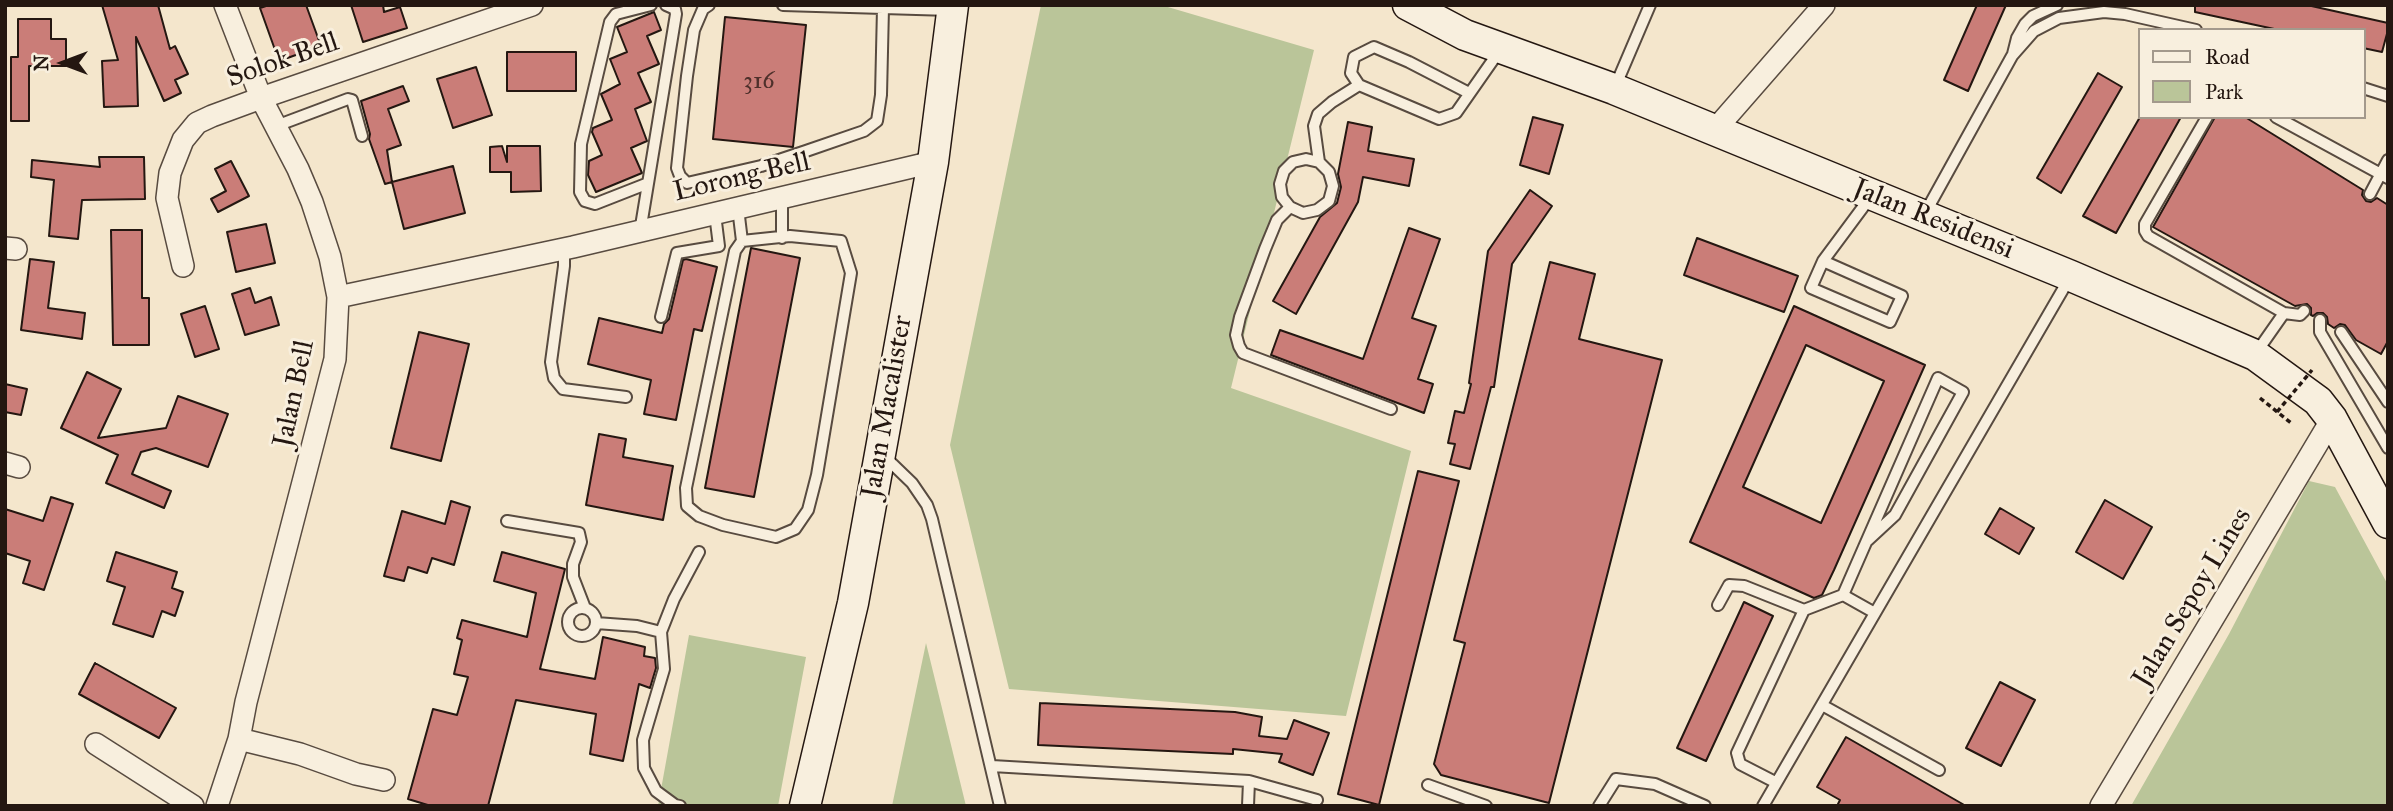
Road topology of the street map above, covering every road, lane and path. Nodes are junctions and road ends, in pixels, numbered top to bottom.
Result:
1 (225, 5) edge
2 (533, 5) edge
3 (651, 5) edge
4 (666, 5) edge
5 (709, 5) edge
6 (783, 5) edge
7 (1408, 5) edge
8 (1650, 5) edge
9 (1824, 5) edge
10 (2057, 5) edge
11 (2081, 5) edge
12 (883, 8) junction
13 (953, 8) edge
14 (2104, 12) junction
15 (2187, 28) edge
16 (1501, 48) junction
17 (2012, 56) junction
18 (1359, 85) junction
19 (1614, 89) junction
20 (2365, 89) edge
21 (1469, 93) junction
22 (2388, 96) edge
23 (261, 98) junction
24 (2206, 119) edge
25 (2280, 119) edge
26 (276, 126) junction
27 (1714, 131) junction
28 (362, 136) dead end
29 (2388, 160) edge
30 (933, 162) junction
31 (1319, 162) junction
32 (2384, 176) edge
33 (646, 184) junction
34 (2370, 194) dead end
35 (1872, 195) junction
36 (782, 198) junction
37 (1290, 207) junction
38 (738, 208) junction
39 (715, 214) junction
40 (1923, 216) junction
41 (640, 232) junction
42 (782, 238) junction
43 (742, 241) junction
44 (564, 249) junction
45 (1823, 261) junction
46 (183, 266) dead end
47 (2071, 276) junction
48 (338, 297) junction
49 (2304, 311) dead end
50 (2284, 313) junction
51 (661, 317) dead end
52 (2320, 320) dead end
53 (2342, 332) dead end
54 (2255, 355) junction
55 (2312, 370) dead end
56 (626, 397) dead end
57 (2260, 398) dead end
58 (2388, 402) edge
59 (1391, 409) dead end
60 (2277, 412) junction
61 (2332, 419) junction
62 (2291, 423) dead end
63 (2388, 448) edge
64 (880, 452) junction
65 (2385, 510) edge
66 (506, 521) dead end
67 (1868, 540) junction
68 (699, 552) dead end
69 (1843, 595) junction
70 (1718, 605) dead end
71 (585, 608) junction
72 (1804, 610) junction
73 (1875, 613) junction
74 (596, 623) junction
75 (661, 632) junction
76 (1822, 705) junction
77 (239, 739) junction
78 (96, 744) dead end
79 (992, 766) junction
80 (1939, 770) dead end
81 (384, 780) dead end
82 (1249, 781) junction
83 (1775, 782) junction
84 (1427, 785) dead end
85 (1317, 800) dead end
86 (193, 806) edge
87 (217, 806) edge
88 (680, 806) edge
89 (805, 806) edge
90 (1000, 806) edge
91 (1248, 806) edge
92 (1486, 806) edge
93 (1599, 806) edge
94 (1705, 806) edge
95 (1763, 806) edge
96 (2101, 806) edge

1 - 23 street, Jalan Bell
2 - 23 street, Solok Bell
3 - 33 lane
4 - 33 lane
5 - 12 lane
6 - 12 lane
7 - 16 main road, Jalan Residensi
8 - 19 lane
9 - 27 street
10 - 17 lane
11 - 14 lane
12 - 13 lane
13 - 30 main road, Jalan Macalister
14 - 15 lane
14 - 17 lane
16 - 19 main road, Jalan Residensi
16 - 21 lane
17 - 40 lane
18 - 21 lane
18 - 21 lane
18 - 31 lane
19 - 27 main road, Jalan Residensi
20 - 22 lane
23 - 26 street, Jalan Bell
23 - 46 street, Solok Bell
24 - 50 lane
25 - 32 lane
26 - 28 lane
26 - 48 street, Jalan Bell
27 - 35 main road, Jalan Residensi
29 - 32 lane
30 - 36 street, Lorong Bell
30 - 64 main road, Jalan Macalister
31 - 37 lane
31 - 37 lane
32 - 34 lane
33 - 41 lane
35 - 40 main road, Jalan Residensi
35 - 45 lane
36 - 38 street, Lorong Bell
36 - 42 lane
37 - 59 lane
38 - 39 street, Lorong Bell
38 - 43 lane
39 - 41 street, Lorong Bell
39 - 51 lane
40 - 47 main road, Jalan Residensi
41 - 44 street, Lorong Bell
42 - 43 lane
42 - 43 lane
44 - 48 street, Lorong Bell
44 - 56 lane
45 - 45 lane
47 - 54 main road, Jalan Residensi
47 - 73 lane
48 - 77 street, Jalan Bell
49 - 50 lane
50 - 54 lane
52 - 63 lane
53 - 58 lane
54 - 61 main road, Jalan Residensi
55 - 60 path, bridge
57 - 60 path
60 - 62 path
61 - 65 main road, Jalan Residensi
61 - 96 street, Jalan Sepoy Lines
64 - 79 lane
64 - 89 main road, Jalan Macalister
66 - 71 lane
67 - 67 lane
67 - 69 lane
68 - 75 lane
69 - 72 lane
69 - 73 lane
70 - 72 lane
71 - 74 lane
71 - 74 lane
72 - 83 lane
73 - 76 lane
74 - 75 lane
75 - 88 lane
76 - 80 lane
76 - 83 lane
77 - 81 street
77 - 87 street, Jalan Bell
78 - 86 street
79 - 82 lane
79 - 90 lane
82 - 85 lane
82 - 91 lane
83 - 95 lane
84 - 92 lane
93 - 94 lane

